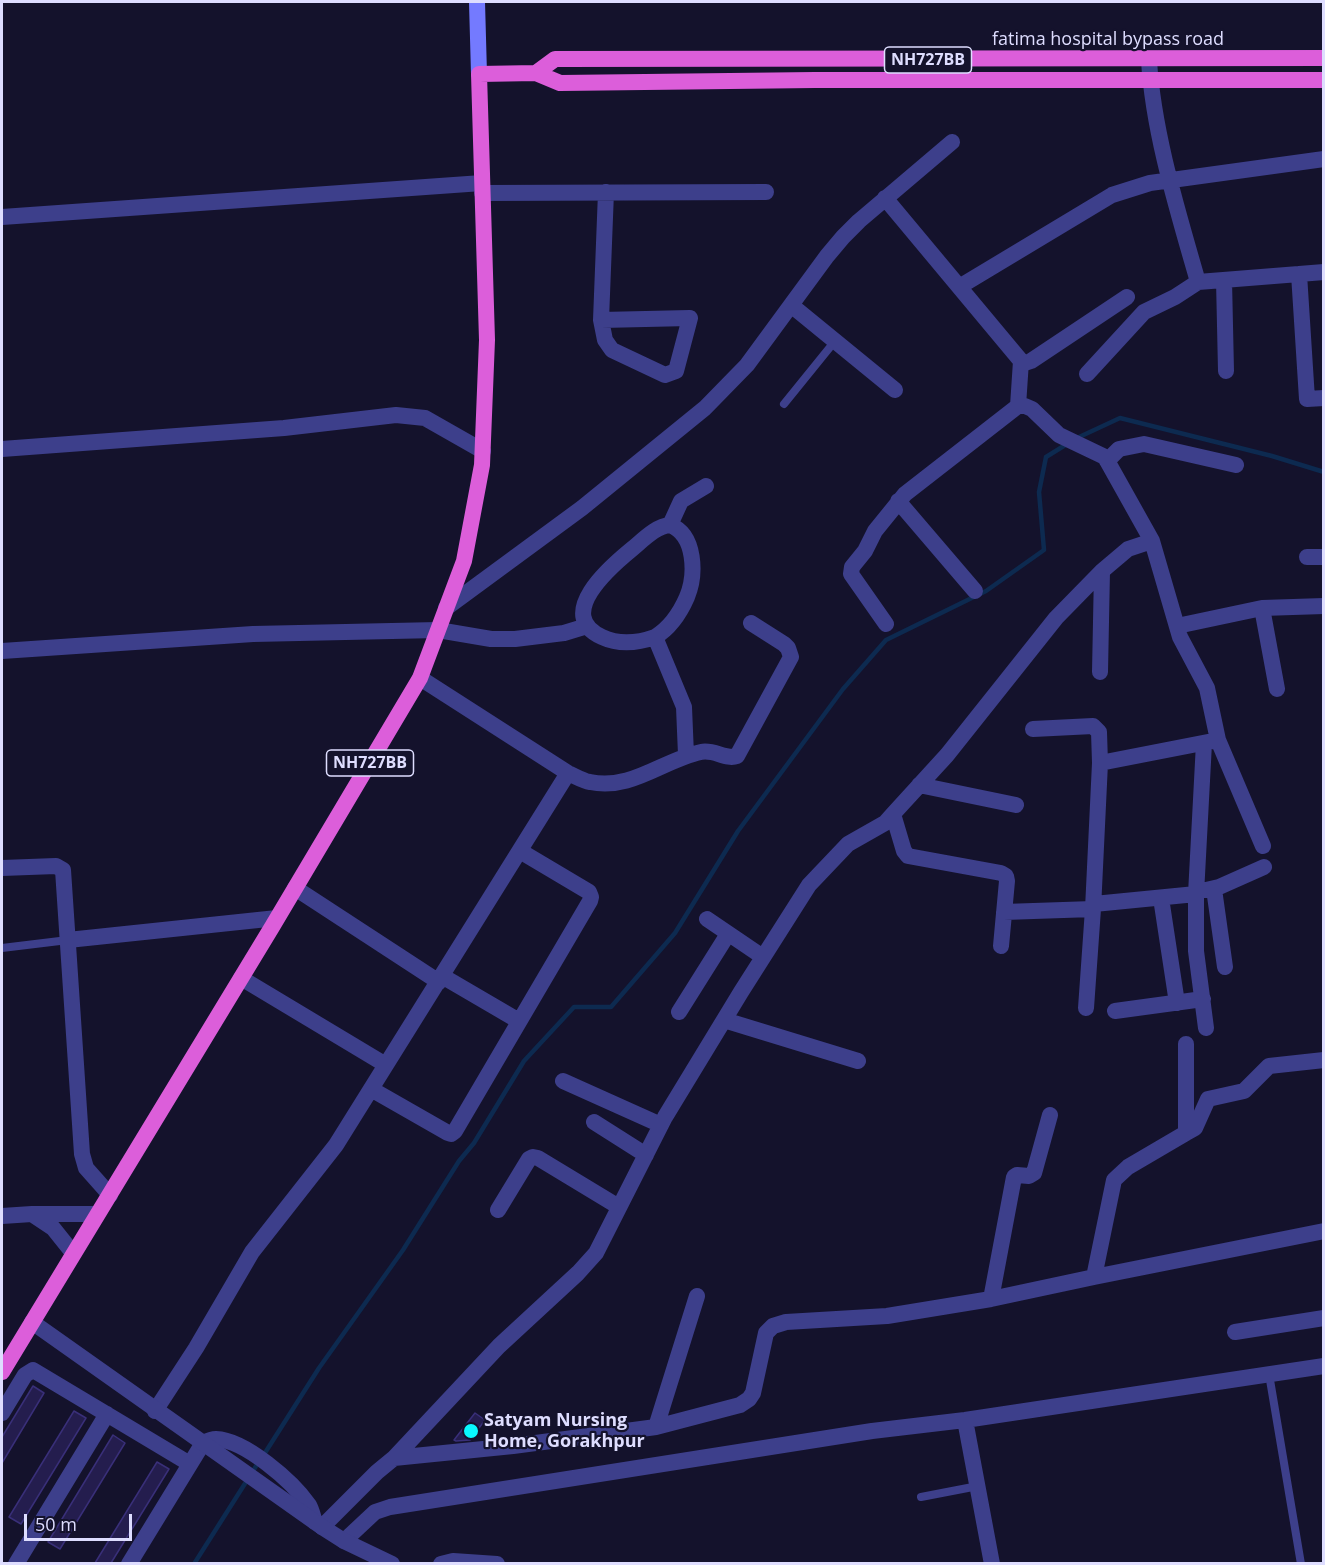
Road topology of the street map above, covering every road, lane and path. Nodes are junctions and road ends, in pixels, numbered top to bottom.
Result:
1 (477, 2) edge
2 (1323, 58) edge
3 (1149, 60) junction
4 (536, 73) junction
5 (479, 74) junction
6 (1323, 80) edge
7 (1150, 81) junction
8 (952, 142) dead end
9 (1323, 159) edge
10 (1170, 180) junction
11 (482, 188) junction
12 (606, 192) junction
13 (766, 192) dead end
14 (885, 198) junction
15 (2, 217) edge
16 (1323, 272) edge
17 (1299, 274) junction
18 (1224, 280) junction
19 (1198, 282) junction
20 (959, 287) junction
21 (1127, 297) dead end
22 (791, 305) junction
23 (601, 320) junction
24 (835, 341) junction
25 (1021, 361) junction
26 (1226, 372) dead end
27 (1087, 374) dead end
28 (895, 390) dead end
29 (1323, 398) edge
30 (784, 404) dead end
31 (1018, 406) junction
32 (2, 449) edge
33 (483, 451) junction
34 (1106, 459) junction
35 (1236, 465) dead end
36 (706, 486) dead end
37 (898, 501) junction
38 (670, 525) junction
39 (1152, 541) junction
40 (1102, 572) junction
41 (975, 591) dead end
42 (1323, 606) edge
43 (446, 608) junction
44 (1262, 608) junction
45 (751, 623) dead end
46 (886, 624) dead end
47 (587, 626) junction
48 (1177, 626) junction
49 (438, 630) junction
50 (656, 638) junction
51 (2, 651) edge
52 (1100, 672) dead end
53 (420, 678) junction
54 (1277, 689) dead end
55 (1033, 729) dead end
56 (1211, 742) junction
57 (686, 756) junction
58 (1100, 763) junction
59 (568, 773) junction
60 (919, 785) junction
61 (1016, 805) dead end
62 (893, 814) junction
63 (1263, 846) dead end
64 (520, 851) junction
65 (1264, 867) dead end
66 (2, 868) edge
67 (295, 888) junction
68 (1214, 889) junction
69 (1196, 893) junction
70 (1161, 898) junction
71 (1094, 907) junction
72 (1004, 912) junction
73 (278, 918) junction
74 (706, 919) dead end
75 (728, 934) junction
76 (68, 940) junction
77 (1001, 946) dead end
78 (2, 948) edge
79 (763, 957) junction
80 (1225, 967) dead end
81 (241, 978) junction
82 (440, 979) junction
83 (1203, 999) junction
84 (1177, 1003) junction
85 (1086, 1008) dead end
86 (1115, 1011) dead end
87 (679, 1012) dead end
88 (724, 1020) junction
89 (519, 1022) junction
90 (1206, 1028) dead end
91 (1186, 1044) dead end
92 (1323, 1060) edge
93 (858, 1061) dead end
94 (386, 1065) junction
95 (563, 1081) dead end
96 (371, 1089) junction
97 (1050, 1115) dead end
98 (594, 1122) dead end
99 (661, 1125) junction
100 (1185, 1133) junction
101 (646, 1155) junction
102 (110, 1195) junction
103 (619, 1207) junction
104 (498, 1210) dead end
105 (32, 1214) junction
106 (96, 1214) junction
107 (2, 1216) edge
108 (1323, 1231) edge
109 (73, 1253) junction
110 (1094, 1277) junction
111 (697, 1296) dead end
112 (991, 1299) junction
113 (1323, 1318) edge
114 (32, 1322) junction
115 (1235, 1332) dead end
116 (1323, 1366) edge
117 (2, 1372) edge
118 (1269, 1374) junction
119 (155, 1411) junction
120 (2, 1413) edge
121 (107, 1414) junction
122 (965, 1420) junction
123 (656, 1427) junction
124 (203, 1443) junction
125 (394, 1458) junction
126 (190, 1464) junction
127 (978, 1486) junction
128 (921, 1497) dead end
129 (319, 1525) junction
130 (344, 1541) junction
131 (16, 1563) edge
132 (129, 1563) edge
133 (392, 1563) edge
134 (441, 1563) edge
135 (497, 1563) edge
136 (992, 1563) edge
137 (1301, 1563) edge

1 - 5 main road
2 - 3 highway, fatima hospital bypass road / NH727BB
3 - 4 highway, fatima hospital bypass road / NH727BB
3 - 7 street
4 - 5 highway, fatima hospital bypass road / NH727BB
4 - 7 highway, fatima hospital bypass road / NH727BB
5 - 11 highway, NH727BB
6 - 7 highway, fatima hospital bypass road / NH727BB
7 - 10 street
8 - 14 street
9 - 10 street
10 - 19 street
10 - 20 street
11 - 12 street
11 - 15 street
11 - 33 highway, NH727BB
12 - 13 street
12 - 23 street
14 - 20 street
14 - 22 street
16 - 17 street
17 - 18 street
17 - 29 street
18 - 19 street
18 - 26 street
19 - 27 street
20 - 25 street
21 - 25 street
22 - 24 street
22 - 43 street
23 - 23 street
24 - 28 street
24 - 30 lane
25 - 31 street
31 - 34 street
31 - 37 street
32 - 33 street
33 - 43 highway, NH727BB
34 - 35 street
34 - 39 street
36 - 38 street
37 - 41 street
37 - 46 street
38 - 47 street
38 - 50 street
39 - 40 street
39 - 48 street
40 - 52 street
40 - 60 street
42 - 44 street
43 - 49 highway, NH727BB
44 - 48 street
44 - 54 street
45 - 57 street
47 - 49 street
47 - 50 street
48 - 56 street
49 - 51 street
49 - 53 highway, NH727BB
50 - 57 street
53 - 59 street
53 - 67 highway, NH727BB
55 - 58 street
56 - 58 street
56 - 63 street
56 - 69 street
57 - 59 street
58 - 71 street
59 - 64 street
60 - 61 street
60 - 62 street
62 - 72 street
62 - 79 street
64 - 82 street
64 - 89 street
65 - 68 street
66 - 76 street
67 - 73 highway, NH727BB
67 - 82 street
68 - 69 street
68 - 80 street
69 - 70 street
69 - 83 street
70 - 71 street
70 - 84 street
71 - 72 street
71 - 85 street
72 - 77 street
73 - 76 street
73 - 81 highway, NH727BB
74 - 75 street
75 - 79 street
75 - 87 street
76 - 78 lane
76 - 102 street
79 - 88 street
81 - 94 street
81 - 102 highway, NH727BB
82 - 89 street
82 - 94 street
83 - 84 street
83 - 90 street
84 - 86 street
88 - 93 street
88 - 99 street
89 - 96 street
91 - 100 street
92 - 100 street
94 - 96 street
95 - 99 street
96 - 119 street
97 - 112 street
98 - 101 street
99 - 101 street
100 - 110 street
101 - 103 street
102 - 106 highway, NH727BB
103 - 104 street
103 - 125 street
105 - 106 street
105 - 107 street
105 - 109 street
106 - 109 highway, NH727BB
108 - 110 street
109 - 114 highway, NH727BB
110 - 112 street
111 - 123 street
112 - 123 street
113 - 115 street
114 - 117 highway, NH727BB
114 - 119 street
116 - 118 street
118 - 122 street
118 - 137 lane
119 - 124 street
120 - 121 street
121 - 126 street
121 - 131 street
122 - 127 street
122 - 130 street
123 - 125 street
124 - 126 street
124 - 129 street
124 - 129 street
125 - 129 street
126 - 132 street
127 - 128 lane
127 - 136 street
129 - 130 street
130 - 133 street
134 - 135 street

